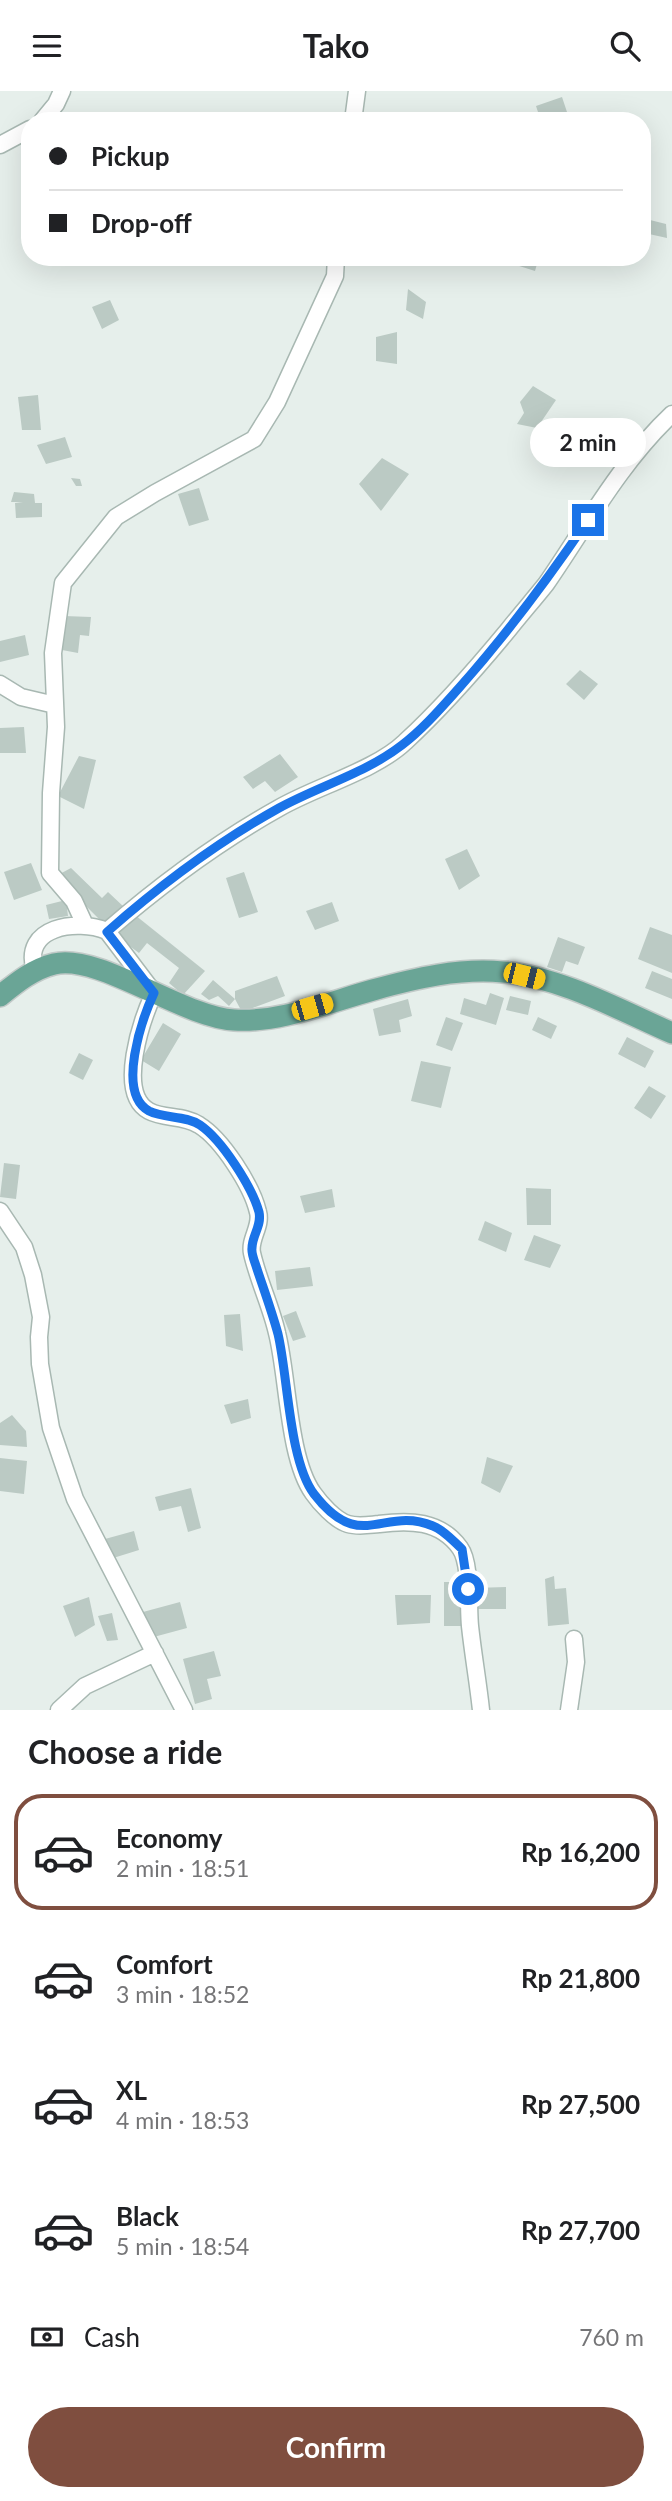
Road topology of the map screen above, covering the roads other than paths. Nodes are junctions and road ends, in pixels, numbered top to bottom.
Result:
1 (62, 91) edge
2 (356, 91) edge
3 (49, 112) edge
4 (354, 112) edge
5 (21, 134) edge
6 (0, 145) edge
7 (336, 266) edge
8 (672, 414) edge
9 (0, 684) edge
10 (55, 705) junction
11 (85, 925) junction
12 (107, 932) junction
13 (34, 971) junction
14 (154, 993) junction
15 (0, 996) edge
16 (672, 1033) edge
17 (0, 1211) edge
18 (574, 1639) dead end
19 (155, 1654) junction
20 (59, 1710) edge
21 (184, 1710) edge
22 (481, 1710) edge
23 (569, 1710) edge

1 - 3 street
2 - 4 street
5 - 6 street
7 - 10 street
8 - 12 street
9 - 10 street
10 - 11 street
11 - 12 street
11 - 13 street
12 - 14 street
13 - 14 main road
13 - 15 main road
14 - 16 main road
14 - 22 street
17 - 19 street
18 - 23 street
19 - 20 street
19 - 21 street

